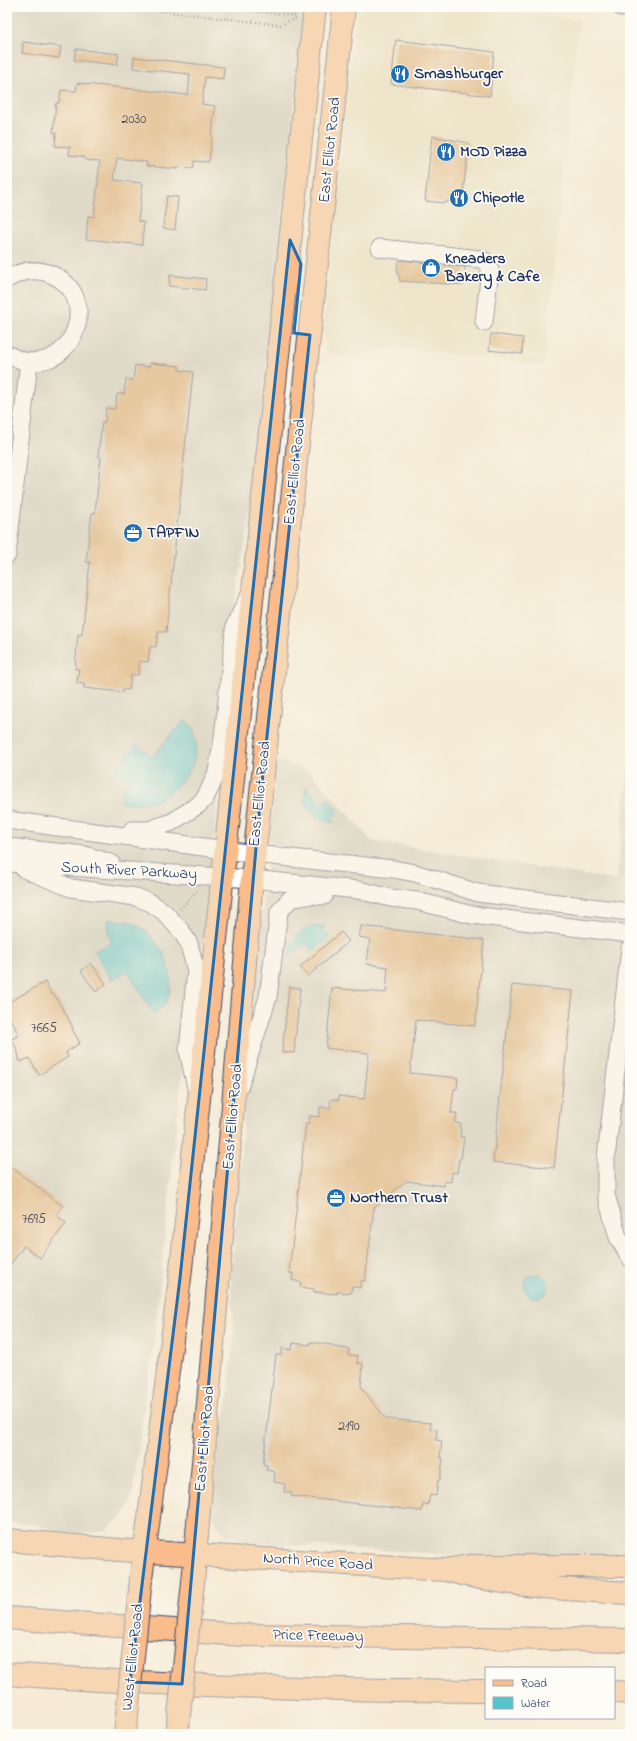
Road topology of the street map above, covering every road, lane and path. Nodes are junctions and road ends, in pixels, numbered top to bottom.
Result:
1 (130, 7) edge
2 (222, 7) edge
3 (344, 7) edge
4 (621, 7) edge
5 (630, 8) edge
6 (307, 12) edge
7 (290, 240) junction
8 (380, 248) dead end
9 (7, 279) edge
10 (484, 322) dead end
11 (310, 335) junction
12 (7, 354) edge
13 (29, 362) junction
14 (7, 555) edge
15 (253, 586) junction
16 (7, 820) edge
17 (79, 830) junction
18 (7, 847) edge
19 (225, 850) junction
20 (254, 854) junction
21 (9, 864) edge
22 (136, 871) junction
23 (222, 876) junction
24 (252, 878) junction
25 (197, 891) dead end
26 (391, 898) junction
27 (630, 912) edge
28 (176, 914) dead end
29 (630, 934) edge
30 (630, 948) edge
31 (199, 1100) junction
32 (234, 1100) junction
33 (630, 1258) edge
34 (7, 1540) edge
35 (144, 1551) junction
36 (196, 1554) junction
37 (630, 1566) edge
38 (445, 1570) junction
39 (141, 1579) joint
40 (630, 1593) edge
41 (7, 1618) edge
42 (630, 1640) edge
43 (7, 1674) edge
44 (485, 1691) edge
45 (615, 1692) edge
46 (630, 1693) edge
47 (125, 1734) edge
48 (177, 1734) edge

1 - 6 path
2 - 6 path
3 - 11 main road, East Elliot Road
4 - 5 street
6 - 7 main road, East Elliot Road
7 - 11 main road
7 - 15 main road, East Elliot Road
8 - 10 street
9 - 13 street
11 - 20 main road, East Elliot Road
12 - 13 street
13 - 14 street
15 - 17 street
15 - 19 main road, East Elliot Road
16 - 17 street, South River Parkway
17 - 19 street, South River Parkway
18 - 22 street
19 - 20 street, South River Parkway
19 - 23 main road, East Elliot Road
20 - 24 main road, East Elliot Road
20 - 27 street, South River Parkway
21 - 22 street, South River Parkway
21 - 31 street
22 - 23 street, South River Parkway
23 - 24 street, South River Parkway
23 - 31 main road, East Elliot Road
24 - 26 street, South River Parkway
24 - 32 main road, East Elliot Road
25 - 28 path
26 - 29 street
26 - 32 street
30 - 33 street
31 - 35 main road, East Elliot Road
32 - 36 main road, East Elliot Road
34 - 35 main road, North Price Road
35 - 36 main road, North Price Road
35 - 39 main road, East Elliot Road
36 - 38 main road, North Price Road
36 - 48 main road, East Elliot Road, bridge
37 - 38 main road, North Price Road
38 - 40 main road
39 - 47 main road, West Elliot Road, bridge
41 - 42 main road, Price Freeway
43 - 44 main road
45 - 46 main road

